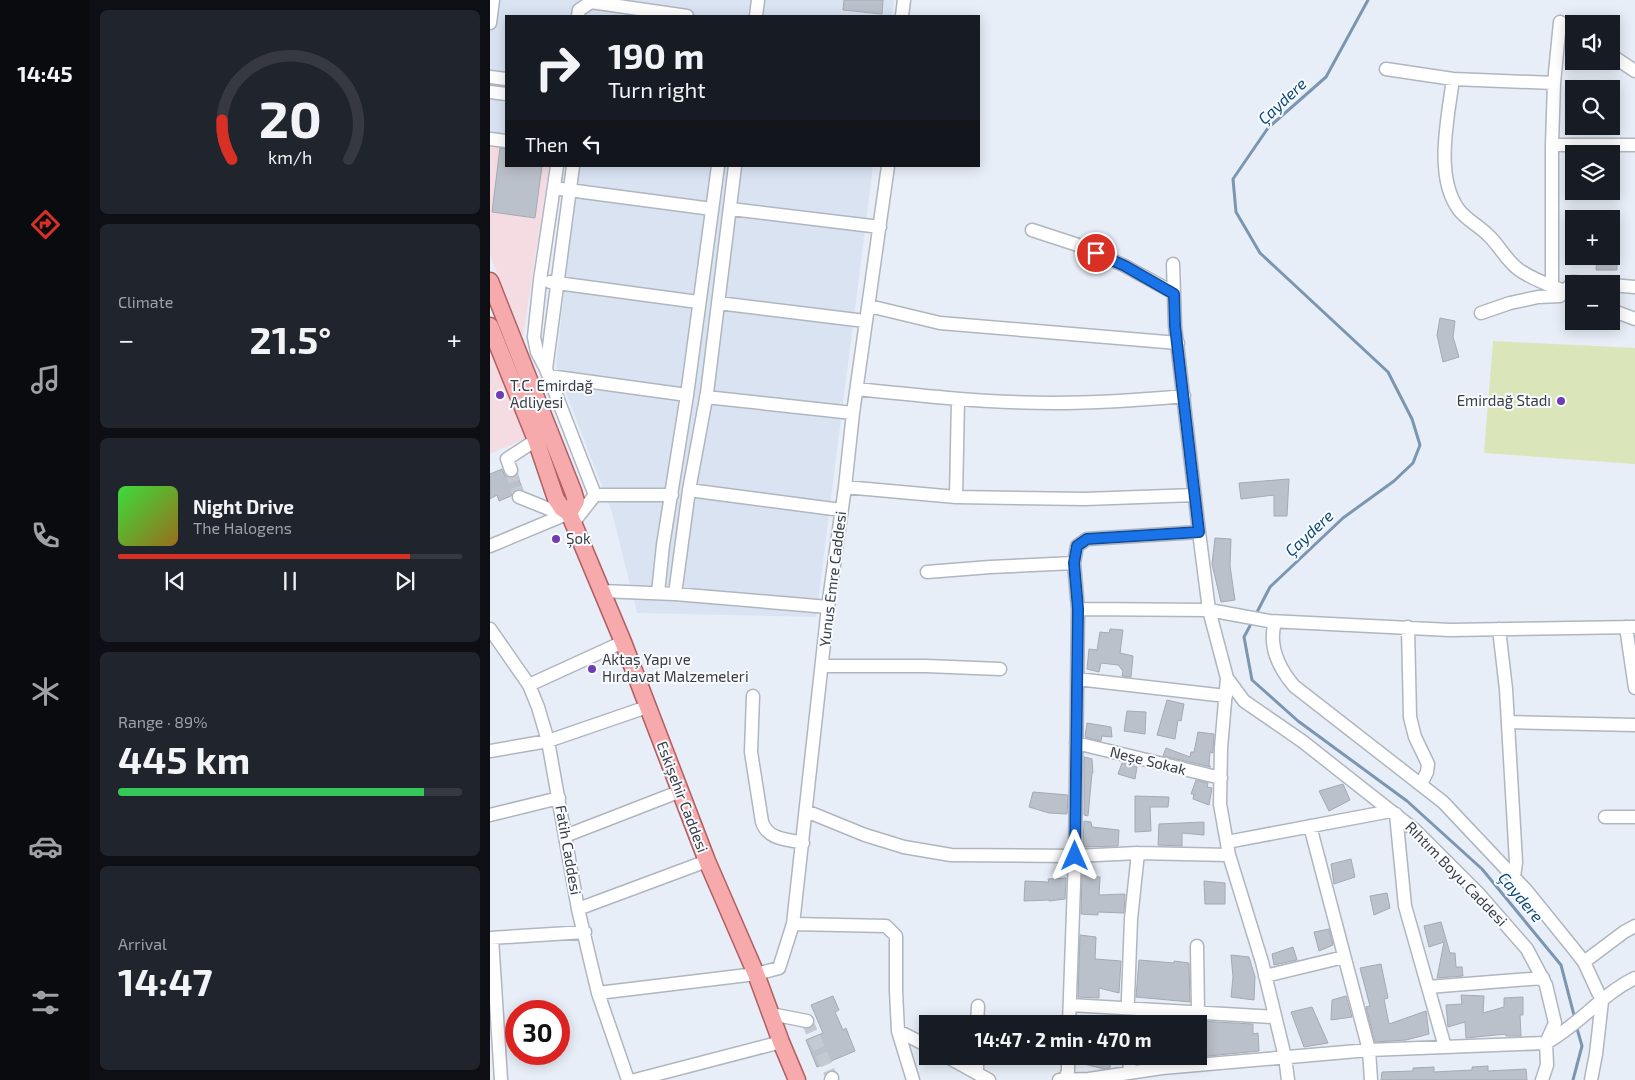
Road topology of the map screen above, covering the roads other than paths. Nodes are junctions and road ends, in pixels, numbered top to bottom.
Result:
1 (758, 0) edge
2 (904, 0) edge
3 (591, 1) edge
4 (492, 4) edge
5 (578, 15) edge
6 (593, 15) edge
7 (681, 15) edge
8 (756, 15) edge
9 (902, 15) edge
10 (490, 23) edge
11 (1565, 25) edge
12 (1620, 61) edge
13 (1386, 70) dead end
14 (1635, 71) edge
15 (490, 77) edge
16 (1453, 79) junction
17 (505, 80) edge
18 (1554, 83) junction
19 (490, 92) edge
20 (505, 94) edge
21 (490, 139) edge
22 (505, 142) edge
23 (1552, 145) junction
24 (1635, 145) edge
25 (557, 167) edge
26 (573, 167) edge
27 (718, 167) edge
28 (735, 167) edge
29 (888, 167) edge
30 (554, 188) junction
31 (570, 189) junction
32 (712, 209) junction
33 (731, 209) junction
34 (880, 227) junction
35 (1032, 230) dead end
36 (1174, 264) dead end
37 (540, 280) junction
38 (490, 281) edge
39 (557, 282) junction
40 (1552, 285) junction
41 (1620, 286) edge
42 (1635, 287) edge
43 (1565, 291) edge
44 (1174, 294) junction
45 (1565, 294) edge
46 (698, 302) junction
47 (718, 303) junction
48 (868, 306) junction
49 (1620, 313) edge
50 (1481, 314) dead end
51 (1635, 319) edge
52 (866, 321) junction
53 (490, 326) edge
54 (1178, 343) junction
55 (547, 372) junction
56 (857, 389) junction
57 (687, 395) junction
58 (1184, 396) junction
59 (706, 397) junction
60 (958, 400) junction
61 (853, 414) junction
62 (536, 440) junction
63 (510, 470) tunnel mouth
64 (845, 488) junction
65 (689, 490) junction
66 (595, 495) junction
67 (672, 495) junction
68 (1195, 495) junction
69 (519, 497) dead end
70 (956, 497) junction
71 (841, 510) junction
72 (571, 518) junction
73 (1199, 532) junction
74 (490, 546) edge
75 (1074, 563) junction
76 (927, 572) dead end
77 (601, 591) junction
78 (658, 593) junction
79 (675, 594) junction
80 (828, 607) junction
81 (1078, 609) junction
82 (1209, 610) junction
83 (1272, 622) junction
84 (1408, 627) junction
85 (1630, 627) edge
86 (490, 629) edge
87 (1498, 629) junction
88 (623, 642) junction
89 (822, 666) junction
90 (1000, 669) dead end
91 (1227, 678) junction
92 (1078, 679) junction
93 (529, 685) junction
94 (1635, 688) edge
95 (753, 696) dead end
96 (1226, 696) junction
97 (647, 707) junction
98 (1508, 722) junction
99 (1635, 724) edge
100 (548, 741) junction
101 (1076, 743) junction
102 (490, 751) edge
103 (1222, 778) junction
104 (1421, 784) junction
105 (681, 790) junction
106 (559, 798) junction
107 (806, 810) junction
108 (1394, 812) junction
109 (490, 815) edge
110 (1605, 817) dead end
111 (1635, 817) edge
112 (1310, 826) junction
113 (565, 836) junction
114 (803, 843) junction
115 (1228, 848) junction
116 (1138, 853) junction
117 (1075, 856) junction
118 (707, 861) junction
119 (1514, 877) junction
120 (578, 909) junction
121 (793, 924) junction
122 (1635, 926) edge
123 (584, 932) junction
124 (491, 938) edge
125 (1197, 946) dead end
126 (1344, 957) junction
127 (1584, 962) junction
128 (756, 974) junction
129 (1265, 976) junction
130 (1543, 978) junction
131 (1635, 978) edge
132 (1428, 987) junction
133 (598, 993) junction
134 (1070, 1005) junction
135 (1598, 1005) junction
136 (978, 1006) dead end
137 (1127, 1009) junction
138 (1198, 1012) junction
139 (771, 1014) junction
140 (978, 1015) edge
141 (1069, 1015) edge
142 (1127, 1015) edge
143 (1274, 1017) junction
144 (807, 1021) dead end
145 (898, 1031) junction
146 (781, 1042) junction
147 (919, 1042) edge
148 (1546, 1043) junction
149 (1445, 1047) junction
150 (1369, 1050) junction
151 (1285, 1057) junction
152 (962, 1065) edge
153 (977, 1065) edge
154 (1068, 1065) edge
155 (1130, 1065) edge
156 (977, 1073) junction
157 (1130, 1073) junction
158 (1162, 1074) edge
159 (490, 1075) edge
160 (1089, 1079) edge
161 (500, 1080) edge
162 (628, 1080) edge
163 (635, 1080) edge
164 (797, 1080) edge
165 (914, 1080) edge
166 (989, 1080) edge
167 (994, 1080) edge
168 (1062, 1080) edge
169 (1288, 1080) edge
170 (1371, 1080) edge
171 (1542, 1080) edge
172 (1590, 1080) edge

1 - 8 street
2 - 9 street
3 - 5 street
3 - 6 street
3 - 7 street
4 - 10 street
11 - 18 street
12 - 14 street
13 - 16 street
15 - 17 street
16 - 18 street
16 - 40 street
18 - 23 street
19 - 20 street
21 - 22 street
23 - 24 street
23 - 40 street
25 - 30 street
26 - 31 street
27 - 32 street
28 - 33 street
29 - 34 street, Yunus Emre Caddesi
30 - 31 street
30 - 37 street
31 - 32 street
31 - 39 street
32 - 46 street
33 - 34 street
33 - 47 street
34 - 48 street, Yunus Emre Caddesi
35 - 44 street
36 - 44 street
37 - 39 street
37 - 55 street
38 - 72 main road
39 - 46 street
39 - 55 street
40 - 43 street
41 - 42 street
44 - 54 street
45 - 50 street
46 - 57 street
47 - 52 street
47 - 59 street
48 - 52 street, Yunus Emre Caddesi
48 - 54 street
49 - 51 street
52 - 56 street, Yunus Emre Caddesi
53 - 62 main road, Eskişehir Caddesi
54 - 58 street
55 - 57 street
55 - 66 street
56 - 60 street
56 - 61 street, Yunus Emre Caddesi
57 - 67 street
58 - 60 street
58 - 68 street
59 - 61 street
59 - 65 street
60 - 70 street
61 - 64 street, Yunus Emre Caddesi
62 - 63 street
62 - 72 main road, Eskişehir Caddesi
64 - 70 street
64 - 71 street, Yunus Emre Caddesi
65 - 71 street
65 - 79 street
66 - 67 street
66 - 72 street
67 - 78 street
68 - 70 street
68 - 73 street
69 - 72 street
71 - 80 street, Yunus Emre Caddesi
72 - 74 street
72 - 77 main road, Eskişehir Caddesi
73 - 75 street
73 - 82 street
75 - 76 street
75 - 81 street
77 - 78 street
77 - 88 main road, Eskişehir Caddesi
78 - 79 street
79 - 80 street
80 - 89 street, Yunus Emre Caddesi
81 - 82 street
81 - 92 street
82 - 83 street
82 - 91 street
83 - 84 street
83 - 104 street
84 - 87 street
84 - 104 street
85 - 87 street
85 - 94 street
86 - 93 street, Fatih Caddesi
87 - 98 street
88 - 93 street
88 - 97 main road, Eskişehir Caddesi
89 - 90 street
89 - 107 street, Yunus Emre Caddesi
91 - 96 street
91 - 108 street, Rıhtım Boyu Caddesi
92 - 96 street
92 - 101 street
93 - 100 street, Fatih Caddesi
95 - 114 street
96 - 103 street
97 - 100 street
97 - 105 main road, Eskişehir Caddesi
98 - 99 street
98 - 119 street
100 - 102 street
100 - 106 street, Fatih Caddesi
101 - 103 street, Neşe Sokak
101 - 117 street
103 - 115 street
104 - 119 street
105 - 113 street
105 - 118 main road, Eskişehir Caddesi
106 - 109 street
106 - 113 street, Fatih Caddesi
107 - 114 street, Yunus Emre Caddesi
107 - 117 street
108 - 112 street
108 - 130 street, Rıhtım Boyu Caddesi
108 - 132 street
110 - 111 street
112 - 115 street
112 - 126 street
113 - 120 street, Fatih Caddesi
114 - 121 street, Yunus Emre Caddesi
115 - 116 street
115 - 129 street
116 - 117 street
116 - 137 street
117 - 134 street
118 - 120 street
118 - 128 main road, Eskişehir Caddesi
119 - 127 street
120 - 123 street, Fatih Caddesi
121 - 128 street, Yunus Emre Caddesi
121 - 145 street
122 - 127 street
123 - 124 street
123 - 133 street, Fatih Caddesi
124 - 161 street
125 - 138 street
126 - 129 street
126 - 150 street
127 - 135 street
128 - 133 street
128 - 139 main road, Eskişehir Caddesi
129 - 143 street
130 - 132 street
130 - 148 street, Rıhtım Boyu Caddesi
131 - 135 street
132 - 149 street
133 - 162 street, Fatih Caddesi
134 - 137 street
134 - 141 street
135 - 148 street
135 - 172 street
136 - 140 street
137 - 138 street
137 - 142 street
138 - 143 street
139 - 144 street
139 - 146 main road, Eskişehir Caddesi
143 - 151 street
145 - 147 street
145 - 165 street
146 - 163 street
146 - 164 main road, Eskişehir Caddesi
148 - 149 street
148 - 171 street, Rıhtım Boyu Caddesi
149 - 150 street
150 - 151 street
150 - 170 street
151 - 158 street
151 - 169 street
152 - 156 street
153 - 156 street
154 - 168 street
155 - 157 street
156 - 166 street
157 - 158 street
157 - 160 street
159 - 161 street
160 - 168 street
166 - 167 street

